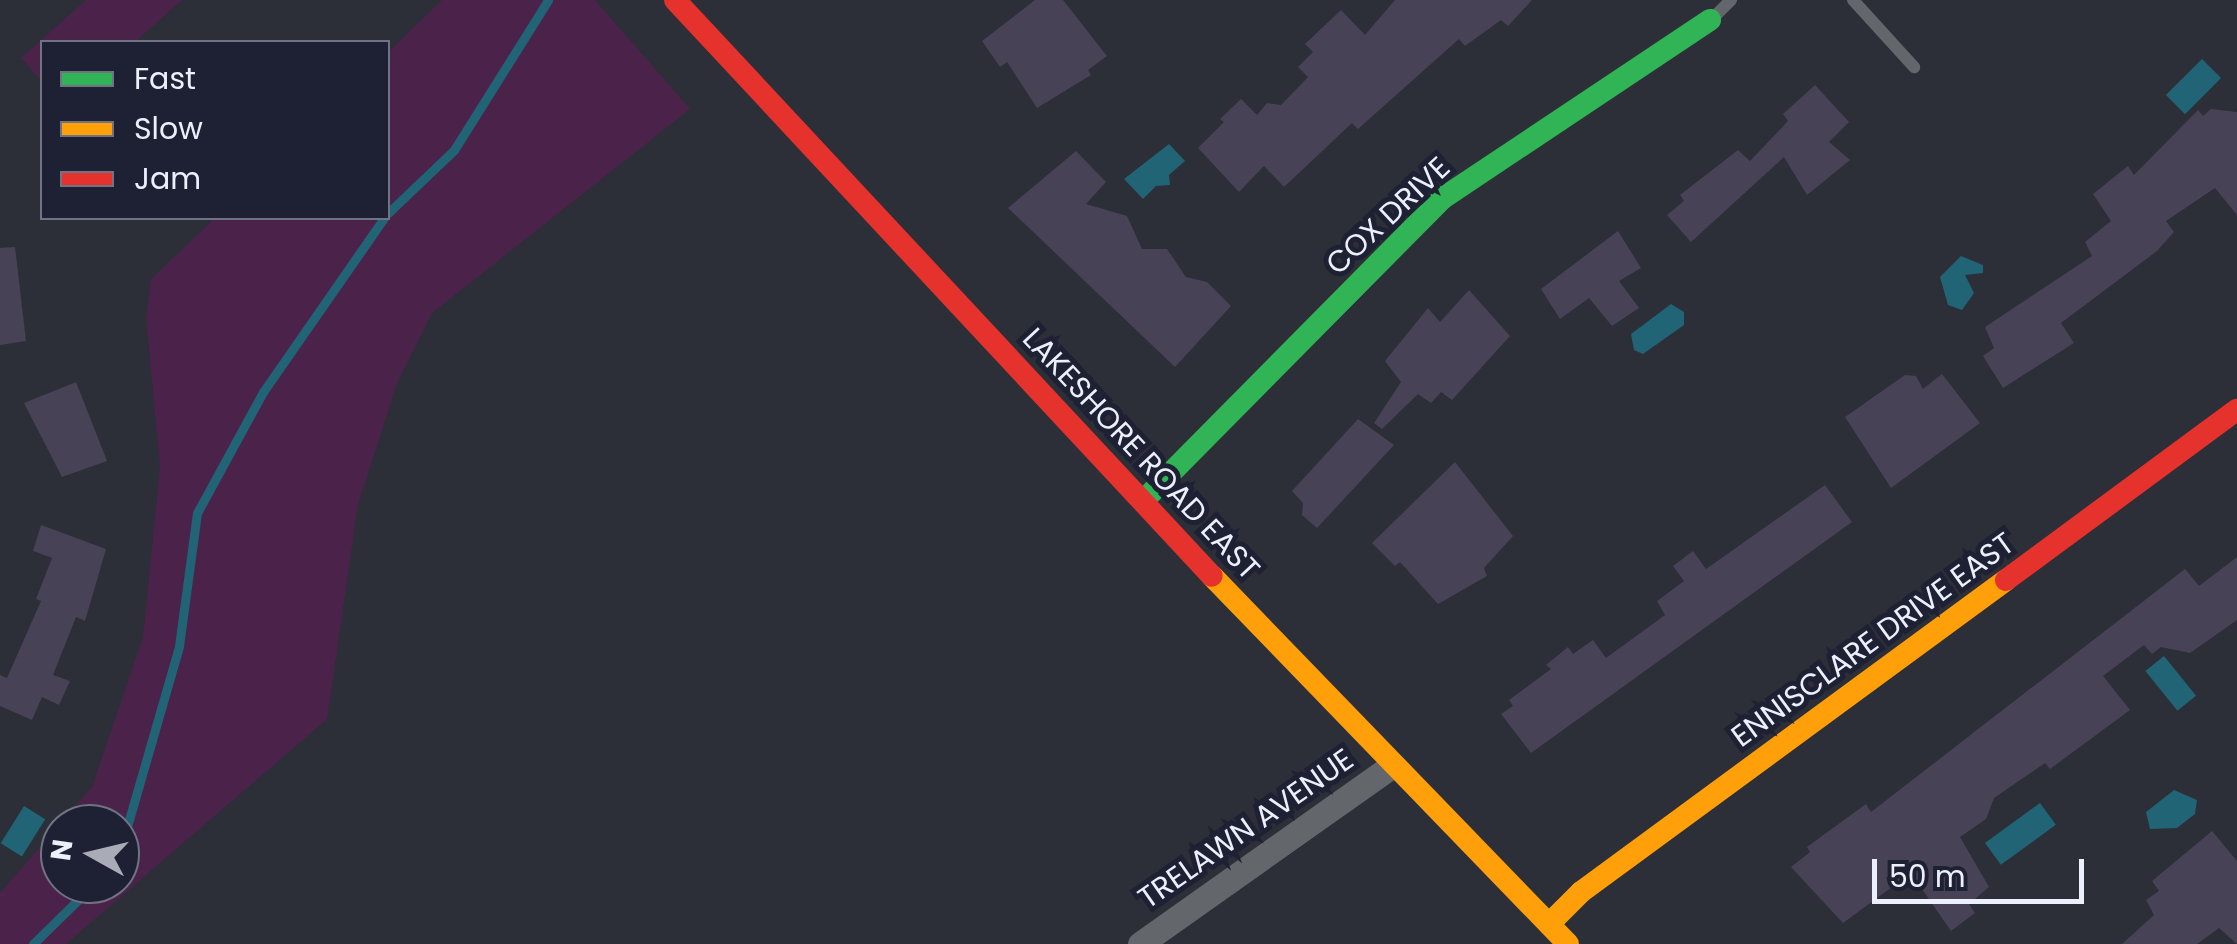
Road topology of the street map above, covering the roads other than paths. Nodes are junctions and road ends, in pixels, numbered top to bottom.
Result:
1 (675, 0) edge
2 (1731, 0) edge
3 (1853, 0) edge
4 (1710, 20) joint
5 (1914, 67) dead end
6 (2237, 410) edge
7 (1144, 500) junction
8 (1390, 768) junction
9 (1549, 924) junction
10 (1140, 944) edge
11 (1568, 944) edge

1 - 7 street, LAKESHORE ROAD EAST
2 - 4 lane
3 - 5 lane
4 - 7 street, COX DRIVE
6 - 9 street, ENNISCLARE DRIVE EAST
7 - 8 street, LAKESHORE ROAD EAST
8 - 9 street, LAKESHORE ROAD EAST
8 - 10 street, TRELAWN AVENUE
9 - 11 street, LAKESHORE ROAD EAST

